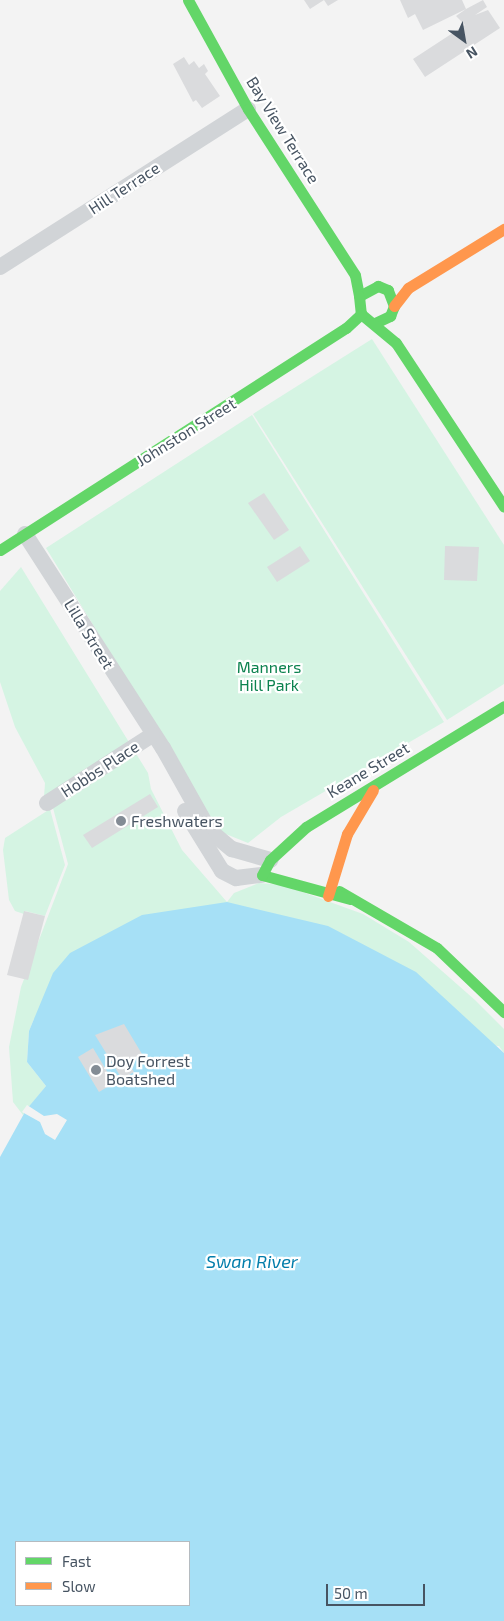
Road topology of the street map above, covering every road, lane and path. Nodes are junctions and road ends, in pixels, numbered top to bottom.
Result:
1 (188, 0) edge
2 (248, 109) junction
3 (504, 229) edge
4 (0, 267) edge
5 (355, 275) junction
6 (375, 286) junction
7 (408, 288) junction
8 (389, 292) junction
9 (360, 296) junction
10 (392, 311) junction
11 (368, 319) junction
12 (346, 328) joint
13 (396, 343) junction
14 (503, 503) edge
15 (25, 534) junction
16 (0, 550) edge
17 (504, 706) edge
18 (152, 735) junction
19 (380, 781) junction
20 (48, 803) dead end
21 (266, 868) junction
22 (330, 891) junction
23 (504, 1012) edge

1 - 2 street, Bay View Terrace
2 - 4 street, Hill Terrace
2 - 5 street, Bay View Terrace
3 - 7 street
5 - 6 street, Bay View Terrace
5 - 9 street, Bay View Terrace
6 - 8 street, Bay View Terrace
6 - 9 street
7 - 8 street
7 - 10 street
8 - 10 street
9 - 11 street, Bay View Terrace
10 - 11 street
10 - 13 street
11 - 12 street, Johnston Street
11 - 13 street
12 - 15 street, Johnston Street
13 - 14 street
15 - 16 street, Johnston Street
15 - 18 street, Lilla Street
17 - 19 street, Keane Street
18 - 20 street, Hobbs Place
18 - 21 street, Lilla Street
18 - 21 street, Lilla Street
19 - 21 street, Keane Street
19 - 22 street
21 - 22 street
21 - 22 street
22 - 23 street

